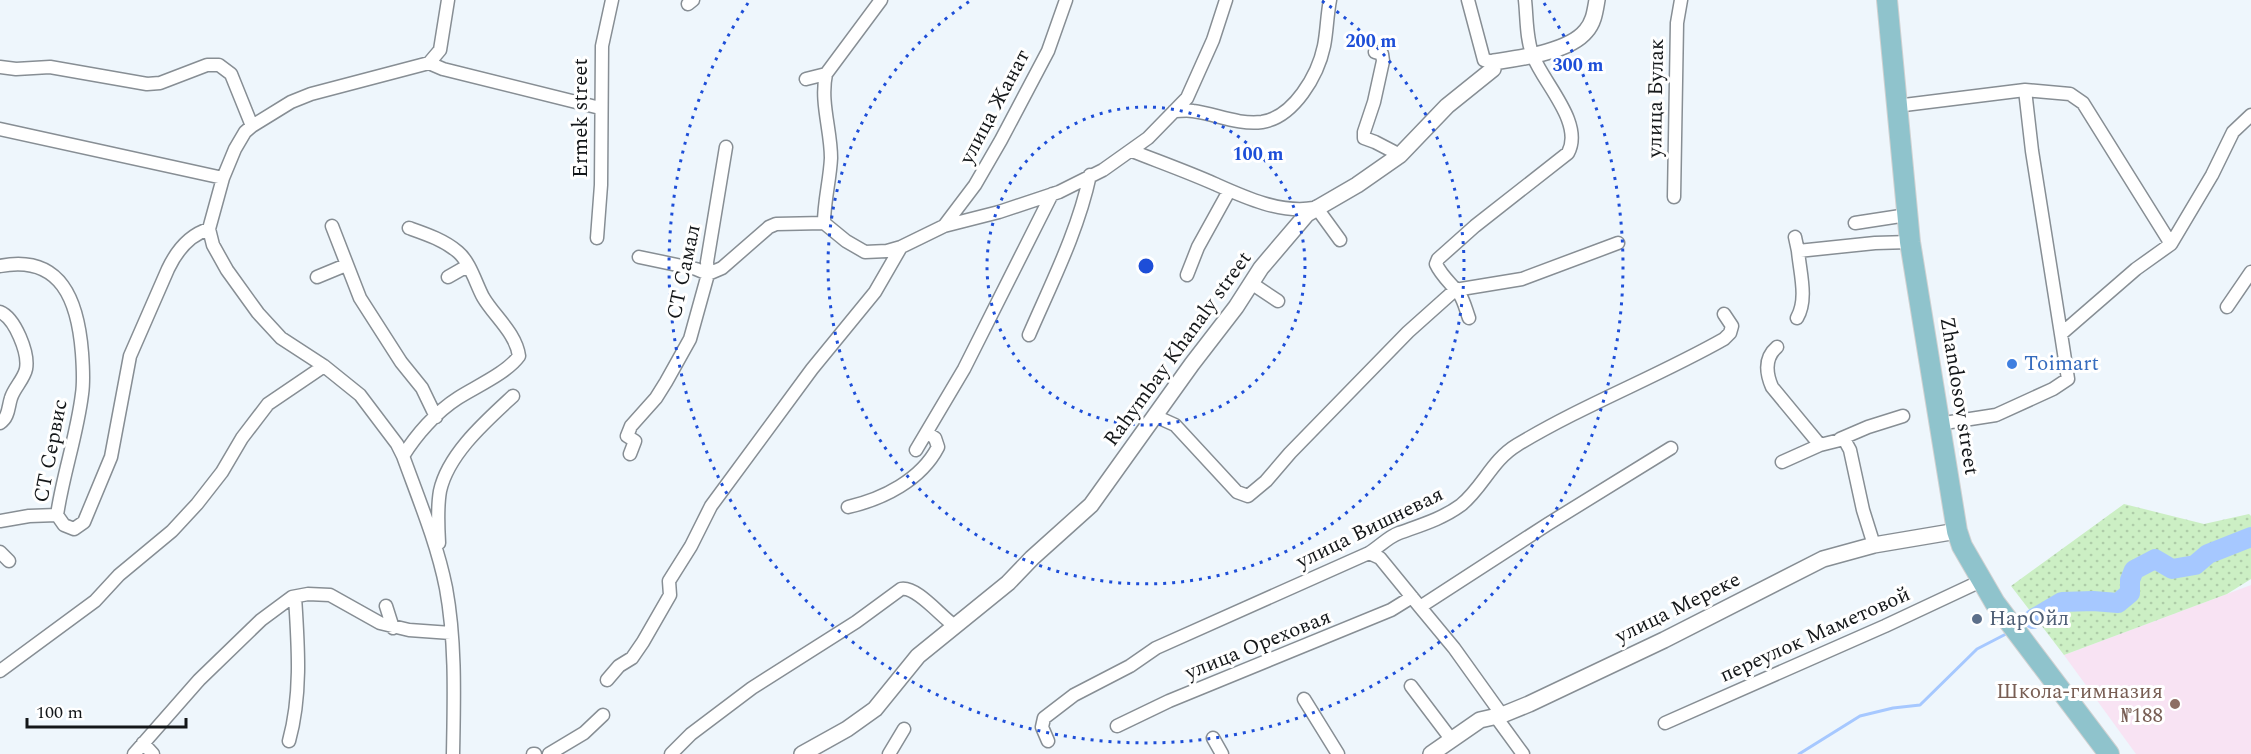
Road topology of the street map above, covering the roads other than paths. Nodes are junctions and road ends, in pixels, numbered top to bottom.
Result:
1 (448, 0) edge
2 (612, 0) edge
3 (881, 0) edge
4 (1066, 0) edge
5 (1226, 0) edge
6 (1330, 0) edge
7 (1468, 0) edge
8 (1525, 0) edge
9 (1597, 0) edge
10 (1681, 0) edge
11 (1887, 0) edge
12 (1376, 52) dead end
13 (1533, 56) junction
14 (1494, 62) junction
15 (429, 63) junction
16 (0, 67) edge
17 (826, 74) junction
18 (806, 79) dead end
19 (2025, 90) junction
20 (1896, 106) junction
21 (600, 108) junction
22 (1174, 111) junction
23 (2251, 114) edge
24 (252, 126) junction
25 (0, 129) edge
26 (726, 147) dead end
27 (1132, 151) junction
28 (1400, 155) junction
29 (1090, 175) junction
30 (223, 178) junction
31 (1229, 191) junction
32 (1052, 194) junction
33 (1674, 197) dead end
34 (1315, 208) junction
35 (1907, 215) junction
36 (824, 223) junction
37 (1855, 223) dead end
38 (332, 226) dead end
39 (944, 226) junction
40 (409, 228) dead end
41 (209, 229) junction
42 (1795, 237) dead end
43 (597, 238) dead end
44 (1340, 240) dead end
45 (1910, 242) junction
46 (1618, 243) dead end
47 (2171, 244) junction
48 (901, 247) junction
49 (1798, 251) junction
50 (639, 257) dead end
51 (346, 265) junction
52 (0, 266) edge
53 (469, 269) junction
54 (2251, 272) edge
55 (708, 274) junction
56 (1187, 275) dead end
57 (317, 277) dead end
58 (448, 277) dead end
59 (1251, 283) junction
60 (1455, 290) junction
61 (1278, 300) dead end
62 (2227, 307) dead end
63 (0, 312) edge
64 (1724, 314) dead end
65 (1469, 318) dead end
66 (1797, 318) dead end
67 (2061, 334) junction
68 (1029, 335) dead end
69 (1777, 347) dead end
70 (324, 366) junction
71 (513, 396) dead end
72 (1155, 416) junction
73 (1903, 416) dead end
74 (436, 417) junction
75 (0, 423) edge
76 (1938, 424) junction
77 (927, 433) junction
78 (1846, 439) junction
79 (397, 444) junction
80 (411, 444) junction
81 (1820, 445) junction
82 (1671, 448) dead end
83 (916, 450) dead end
84 (630, 454) dead end
85 (403, 456) junction
86 (1782, 462) dead end
87 (848, 507) dead end
88 (57, 515) junction
89 (0, 521) edge
90 (1957, 531) junction
91 (1874, 545) junction
92 (1369, 553) junction
93 (440, 561) junction
94 (1981, 581) junction
95 (295, 597) junction
96 (1416, 602) junction
97 (386, 606) dead end
98 (954, 626) junction
99 (393, 628) junction
100 (451, 633) junction
101 (0, 671) edge
102 (607, 680) dead end
103 (1411, 686) dead end
104 (1304, 699) dead end
105 (603, 716) dead end
106 (1499, 716) junction
107 (1665, 723) dead end
108 (1117, 726) dead end
109 (904, 729) dead end
110 (1214, 738) dead end
111 (1451, 739) junction
112 (289, 741) dead end
113 (1048, 741) dead end
114 (143, 743) junction
115 (134, 754) edge
116 (153, 754) edge
117 (453, 754) edge
118 (549, 754) edge
119 (671, 754) edge
120 (802, 754) edge
121 (889, 754) edge
122 (1222, 754) edge
123 (1338, 754) edge
124 (1431, 754) edge
125 (1523, 754) edge
126 (2109, 754) edge

1 - 15 street
2 - 21 street, Ermek street
3 - 17 street
4 - 39 street, улица Жанат
5 - 22 street
6 - 22 street
7 - 14 street
8 - 13 street
9 - 13 street
10 - 33 street, улица Булак
11 - 20 main road, Zhandosov street
12 - 28 street
13 - 14 street
13 - 60 street
14 - 28 street, Rahymbay Khanaly street
15 - 21 street
15 - 24 street
16 - 24 street
17 - 18 street
17 - 36 street
19 - 20 street
19 - 47 street
19 - 67 street
20 - 35 main road, Zhandosov street
21 - 43 street, Ermek street
22 - 27 street
23 - 47 street
24 - 30 street
25 - 30 street
26 - 55 street, СТ Самал
27 - 29 street
27 - 31 street
28 - 34 street, Rahymbay Khanaly street
29 - 32 street
29 - 68 street
30 - 41 street
31 - 34 street
31 - 56 street
32 - 39 street
32 - 77 street
34 - 44 street
34 - 59 street, Rahymbay Khanaly street
35 - 37 street
35 - 45 main road, Zhandosov street
36 - 48 street
36 - 55 street
38 - 51 street
39 - 48 street
40 - 53 street
41 - 70 street
41 - 88 street, СТ Сервис
42 - 49 street
45 - 49 street
45 - 76 main road, Zhandosov street
46 - 60 street
47 - 67 street
48 - 102 street
49 - 66 street
50 - 55 street
51 - 57 street
51 - 74 street
52 - 88 street, СТ Сервис
53 - 58 street
53 - 74 street
54 - 62 street
55 - 84 street, СТ Самал
59 - 61 street
59 - 72 street, Rahymbay Khanaly street
60 - 65 street
60 - 72 street
63 - 75 street
64 - 92 street, улица Вишневая
67 - 76 street
69 - 81 street
70 - 79 street
70 - 101 street
71 - 93 street
72 - 98 street, Rahymbay Khanaly street
73 - 78 street
74 - 80 street
76 - 90 main road, Zhandosov street
77 - 83 street
77 - 87 street
78 - 81 street
78 - 91 street
79 - 80 street
79 - 85 street
80 - 85 street
81 - 86 street
82 - 96 street, улица Ореховая
85 - 93 street
88 - 89 street
90 - 91 street, улица Мереке
90 - 94 main road, Zhandosov street
91 - 106 street, улица Мереке
92 - 96 street
92 - 113 street, улица Вишневая
93 - 100 street
94 - 107 street, переулок Маметовой
94 - 126 main road, Zhandosov street
95 - 99 street
95 - 112 street
95 - 114 street
96 - 106 street
96 - 108 street, улица Ореховая
97 - 99 street
98 - 119 street
98 - 120 street, Rahymbay Khanaly street
99 - 100 street
100 - 117 street
103 - 111 street
104 - 123 street
105 - 118 street
106 - 111 street, улица Мереке
106 - 125 street
109 - 121 street
110 - 122 street
111 - 124 street, улица Мереке
114 - 115 street
114 - 116 street

